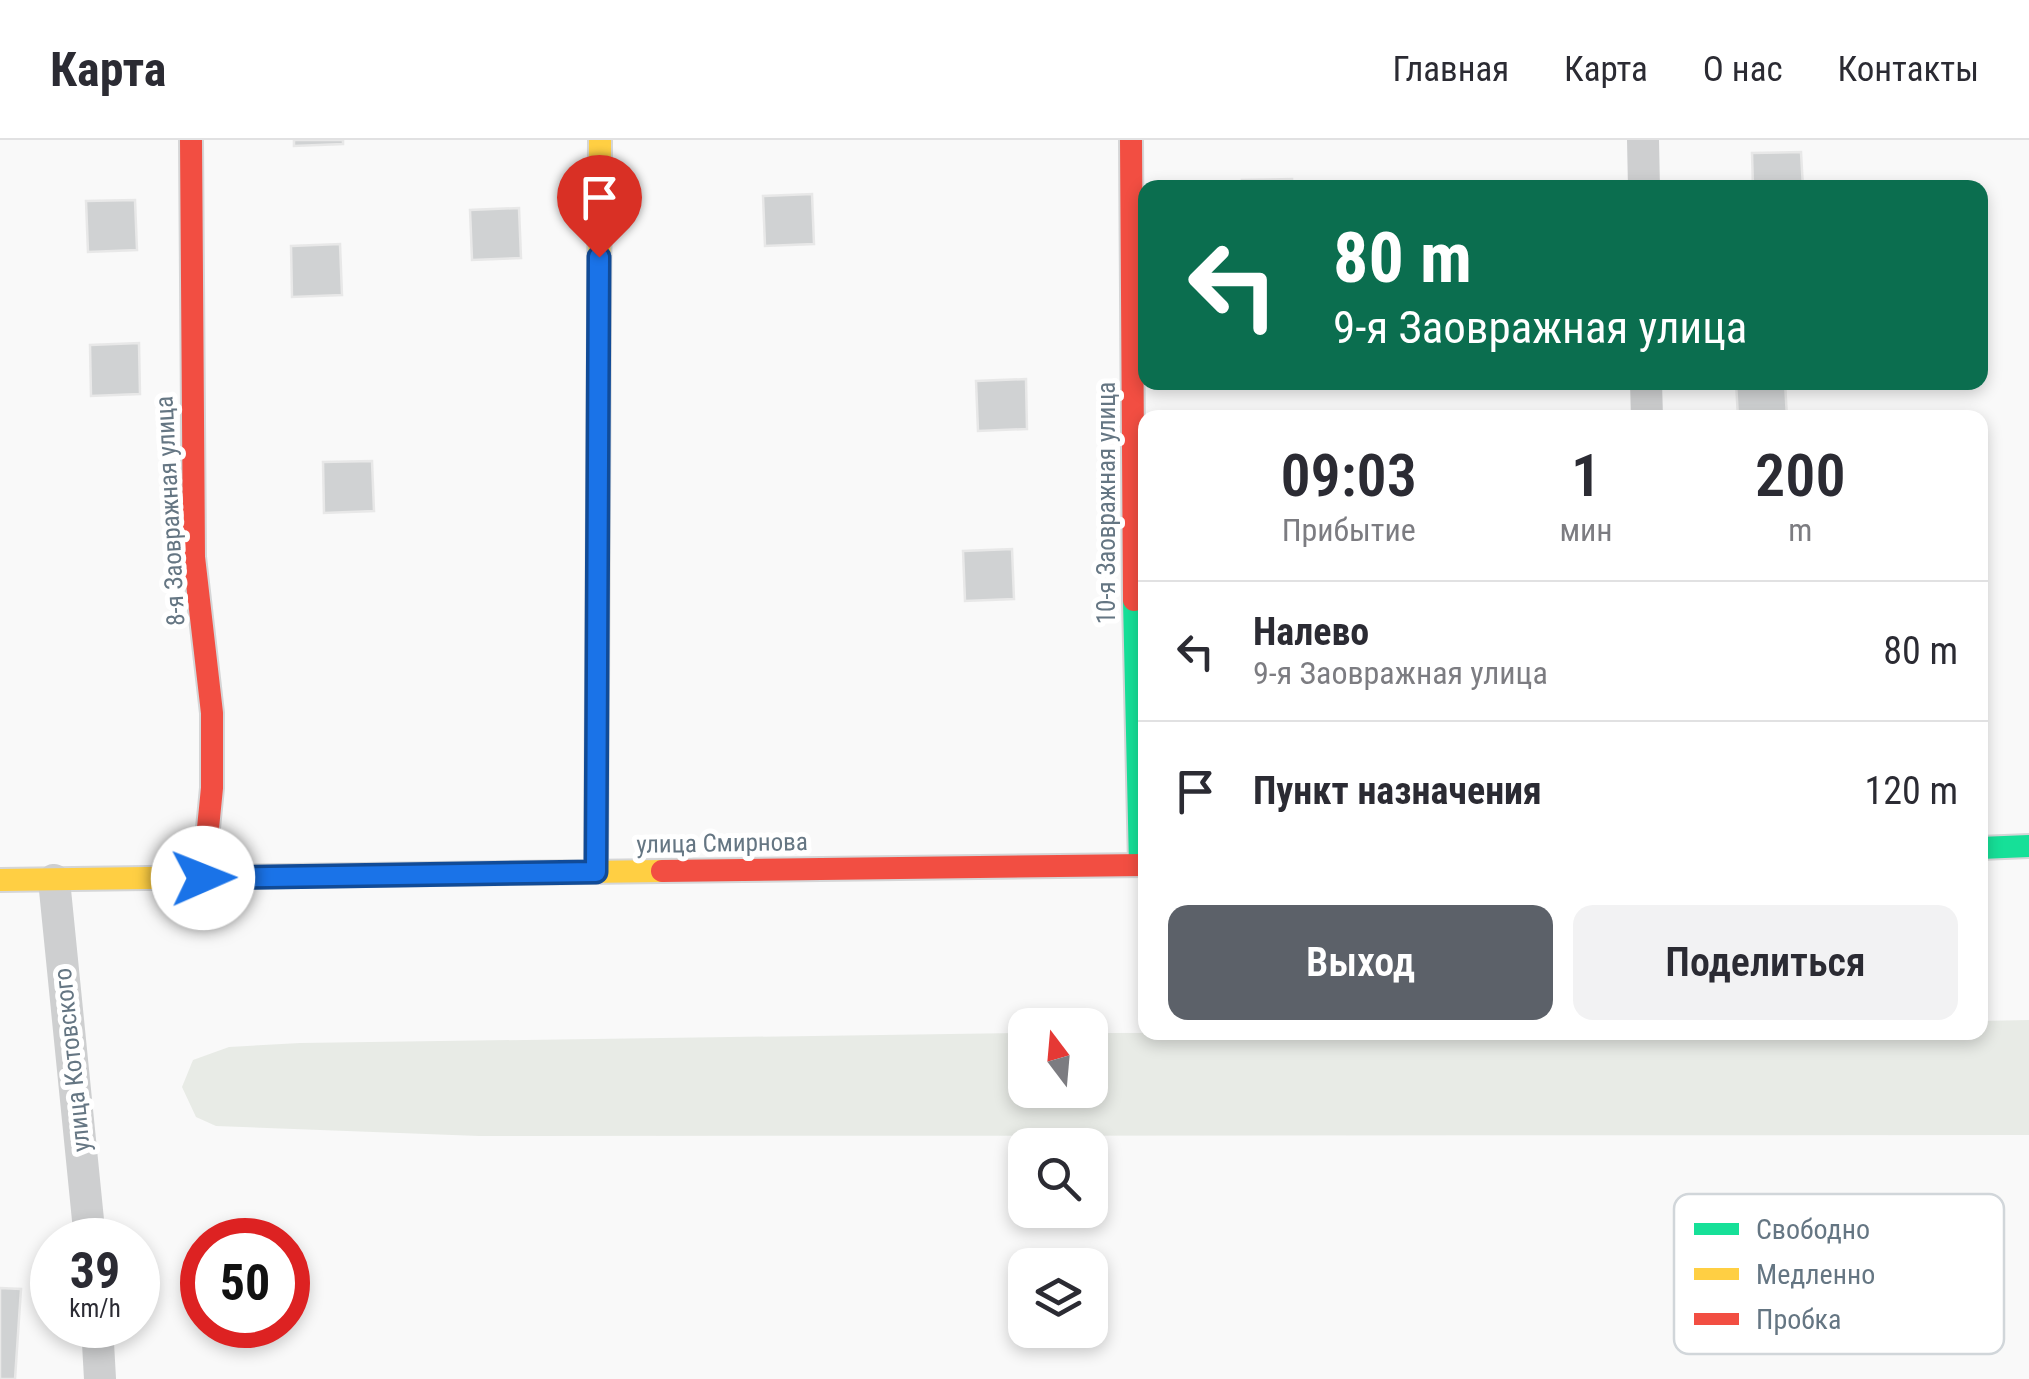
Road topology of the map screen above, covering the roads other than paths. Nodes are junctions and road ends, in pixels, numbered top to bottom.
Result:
1 (190, 140) edge
2 (600, 140) edge
3 (1131, 140) edge
4 (1644, 140) edge
5 (1644, 180) edge
6 (1138, 747) edge
7 (2029, 846) edge
8 (1988, 848) edge
9 (1138, 865) edge
10 (596, 872) junction
11 (203, 878) junction
12 (0, 880) edge
13 (54, 880) junction
14 (88, 1218) edge
15 (98, 1348) edge
16 (100, 1379) edge

1 - 11 street, 8-я Заовражная улица
2 - 10 street
3 - 6 street, 10-я Заовражная улица
4 - 5 street
7 - 8 street
9 - 10 street, улица Смирнова
10 - 11 street, улица Смирнова
11 - 13 street, улица Смирнова
12 - 13 street, улица Смирнова
13 - 14 street, улица Котовского
15 - 16 street

